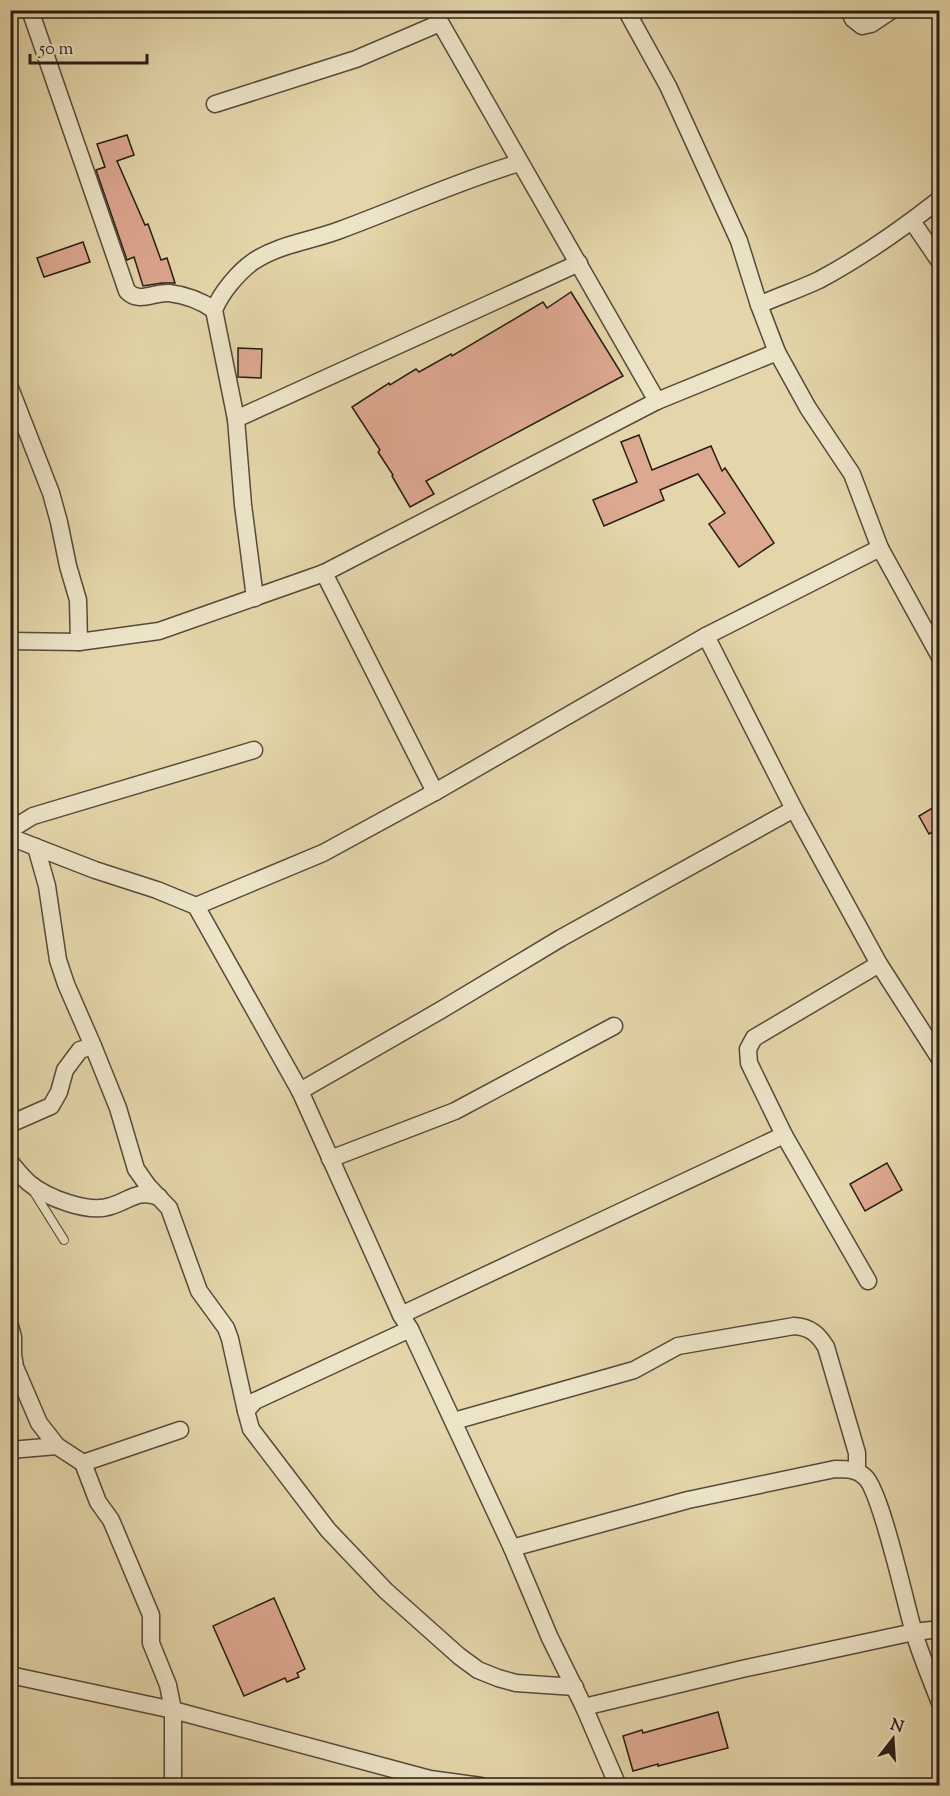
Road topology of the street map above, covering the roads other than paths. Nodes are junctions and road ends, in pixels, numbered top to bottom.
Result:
1 (30, 10) edge
2 (626, 10) edge
3 (849, 10) edge
4 (892, 10) edge
5 (436, 17) edge
6 (215, 104) dead end
7 (519, 163) junction
8 (939, 199) edge
9 (912, 221) junction
10 (939, 261) edge
11 (579, 262) junction
12 (759, 305) junction
13 (214, 310) junction
14 (777, 352) junction
15 (10, 388) edge
16 (657, 401) junction
17 (236, 419) junction
18 (880, 548) junction
19 (324, 573) junction
20 (255, 598) junction
21 (706, 636) junction
22 (10, 641) edge
23 (79, 642) junction
24 (939, 657) edge
25 (254, 750) dead end
26 (435, 792) junction
27 (794, 809) junction
28 (10, 830) edge
29 (10, 837) edge
30 (36, 847) junction
31 (196, 906) junction
32 (879, 964) junction
33 (614, 1026) dead end
34 (93, 1046) junction
35 (939, 1059) edge
36 (300, 1091) junction
37 (10, 1124) edge
38 (784, 1135) junction
39 (330, 1159) junction
40 (10, 1162) edge
41 (29, 1184) junction
42 (159, 1197) junction
43 (64, 1240) dead end
44 (868, 1281) dead end
45 (405, 1322) junction
46 (10, 1326) edge
47 (246, 1412) junction
48 (454, 1421) junction
49 (180, 1430) dead end
50 (57, 1446) junction
51 (10, 1450) edge
52 (83, 1463) junction
53 (857, 1471) junction
54 (512, 1548) junction
55 (939, 1629) edge
56 (914, 1632) junction
57 (10, 1675) edge
58 (575, 1687) junction
59 (939, 1703) edge
60 (584, 1707) junction
61 (173, 1710) junction
62 (173, 1785) edge
63 (481, 1785) edge
64 (618, 1785) edge

1 - 13 street
2 - 12 street
3 - 4 street
5 - 6 street
5 - 7 street
7 - 11 street
7 - 13 street
8 - 9 street
9 - 10 street
9 - 12 street
11 - 16 street
11 - 17 street
12 - 14 street
13 - 17 street
14 - 16 street
14 - 18 street
15 - 23 street
16 - 19 street
17 - 20 street
18 - 21 street
18 - 24 street
19 - 20 street
19 - 26 street
20 - 23 street
21 - 26 street
21 - 27 street
22 - 23 street
25 - 28 street
26 - 31 street
27 - 32 street
27 - 36 street
29 - 30 street
30 - 31 street
30 - 34 street
31 - 36 street
32 - 35 street
32 - 38 street
33 - 39 street
34 - 37 street
34 - 42 street
36 - 39 street
38 - 44 street
38 - 45 street
39 - 45 street
40 - 41 street
41 - 42 street
41 - 43 lane
42 - 47 street
45 - 47 street
45 - 48 street
46 - 50 street
47 - 58 street
48 - 53 street
48 - 54 street
49 - 52 street
50 - 51 street
50 - 52 street
52 - 61 street
53 - 54 street
53 - 56 street
54 - 58 street
55 - 56 street
56 - 59 street
56 - 60 street
57 - 61 street
58 - 60 street
60 - 64 street
61 - 62 street
61 - 63 street

